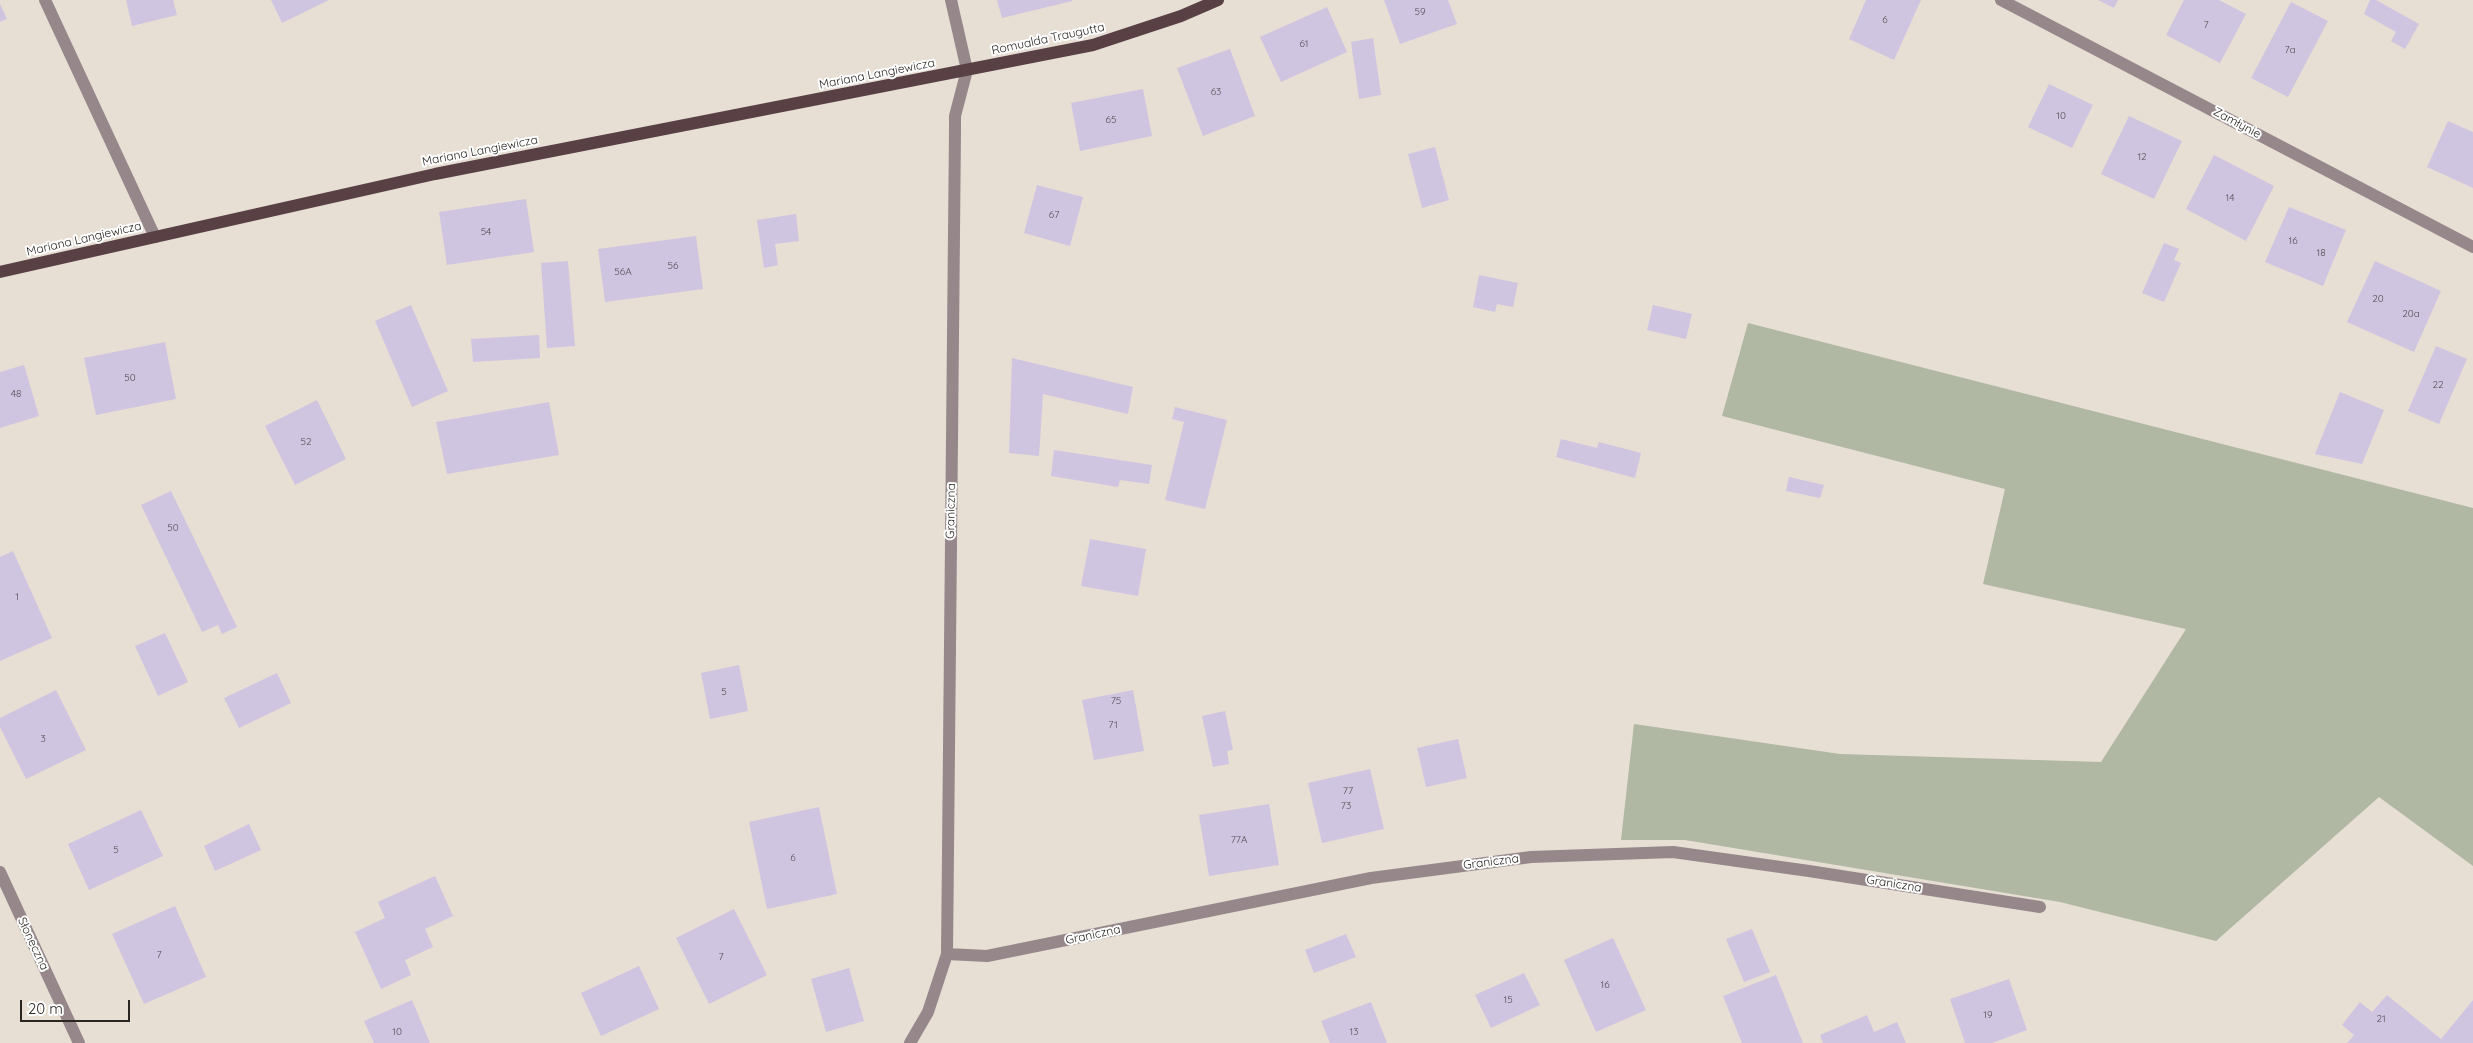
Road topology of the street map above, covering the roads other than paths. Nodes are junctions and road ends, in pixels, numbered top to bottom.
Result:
1 (45, 0) edge
2 (952, 0) edge
3 (1218, 0) edge
4 (2001, 0) edge
5 (967, 70) junction
6 (155, 237) junction
7 (2473, 247) edge
8 (0, 272) edge
9 (0, 872) edge
10 (2040, 907) dead end
11 (947, 954) junction
12 (79, 1043) edge
13 (910, 1043) edge

1 - 6 street
2 - 5 street
3 - 5 main road, Romualda Traugutta
4 - 7 street, Zamłynie
5 - 6 main road, Mariana Langiewicza
5 - 11 street, Graniczna
6 - 8 main road, Mariana Langiewicza
9 - 12 street, Słoneczna
10 - 11 street, Graniczna
11 - 13 street, Graniczna

